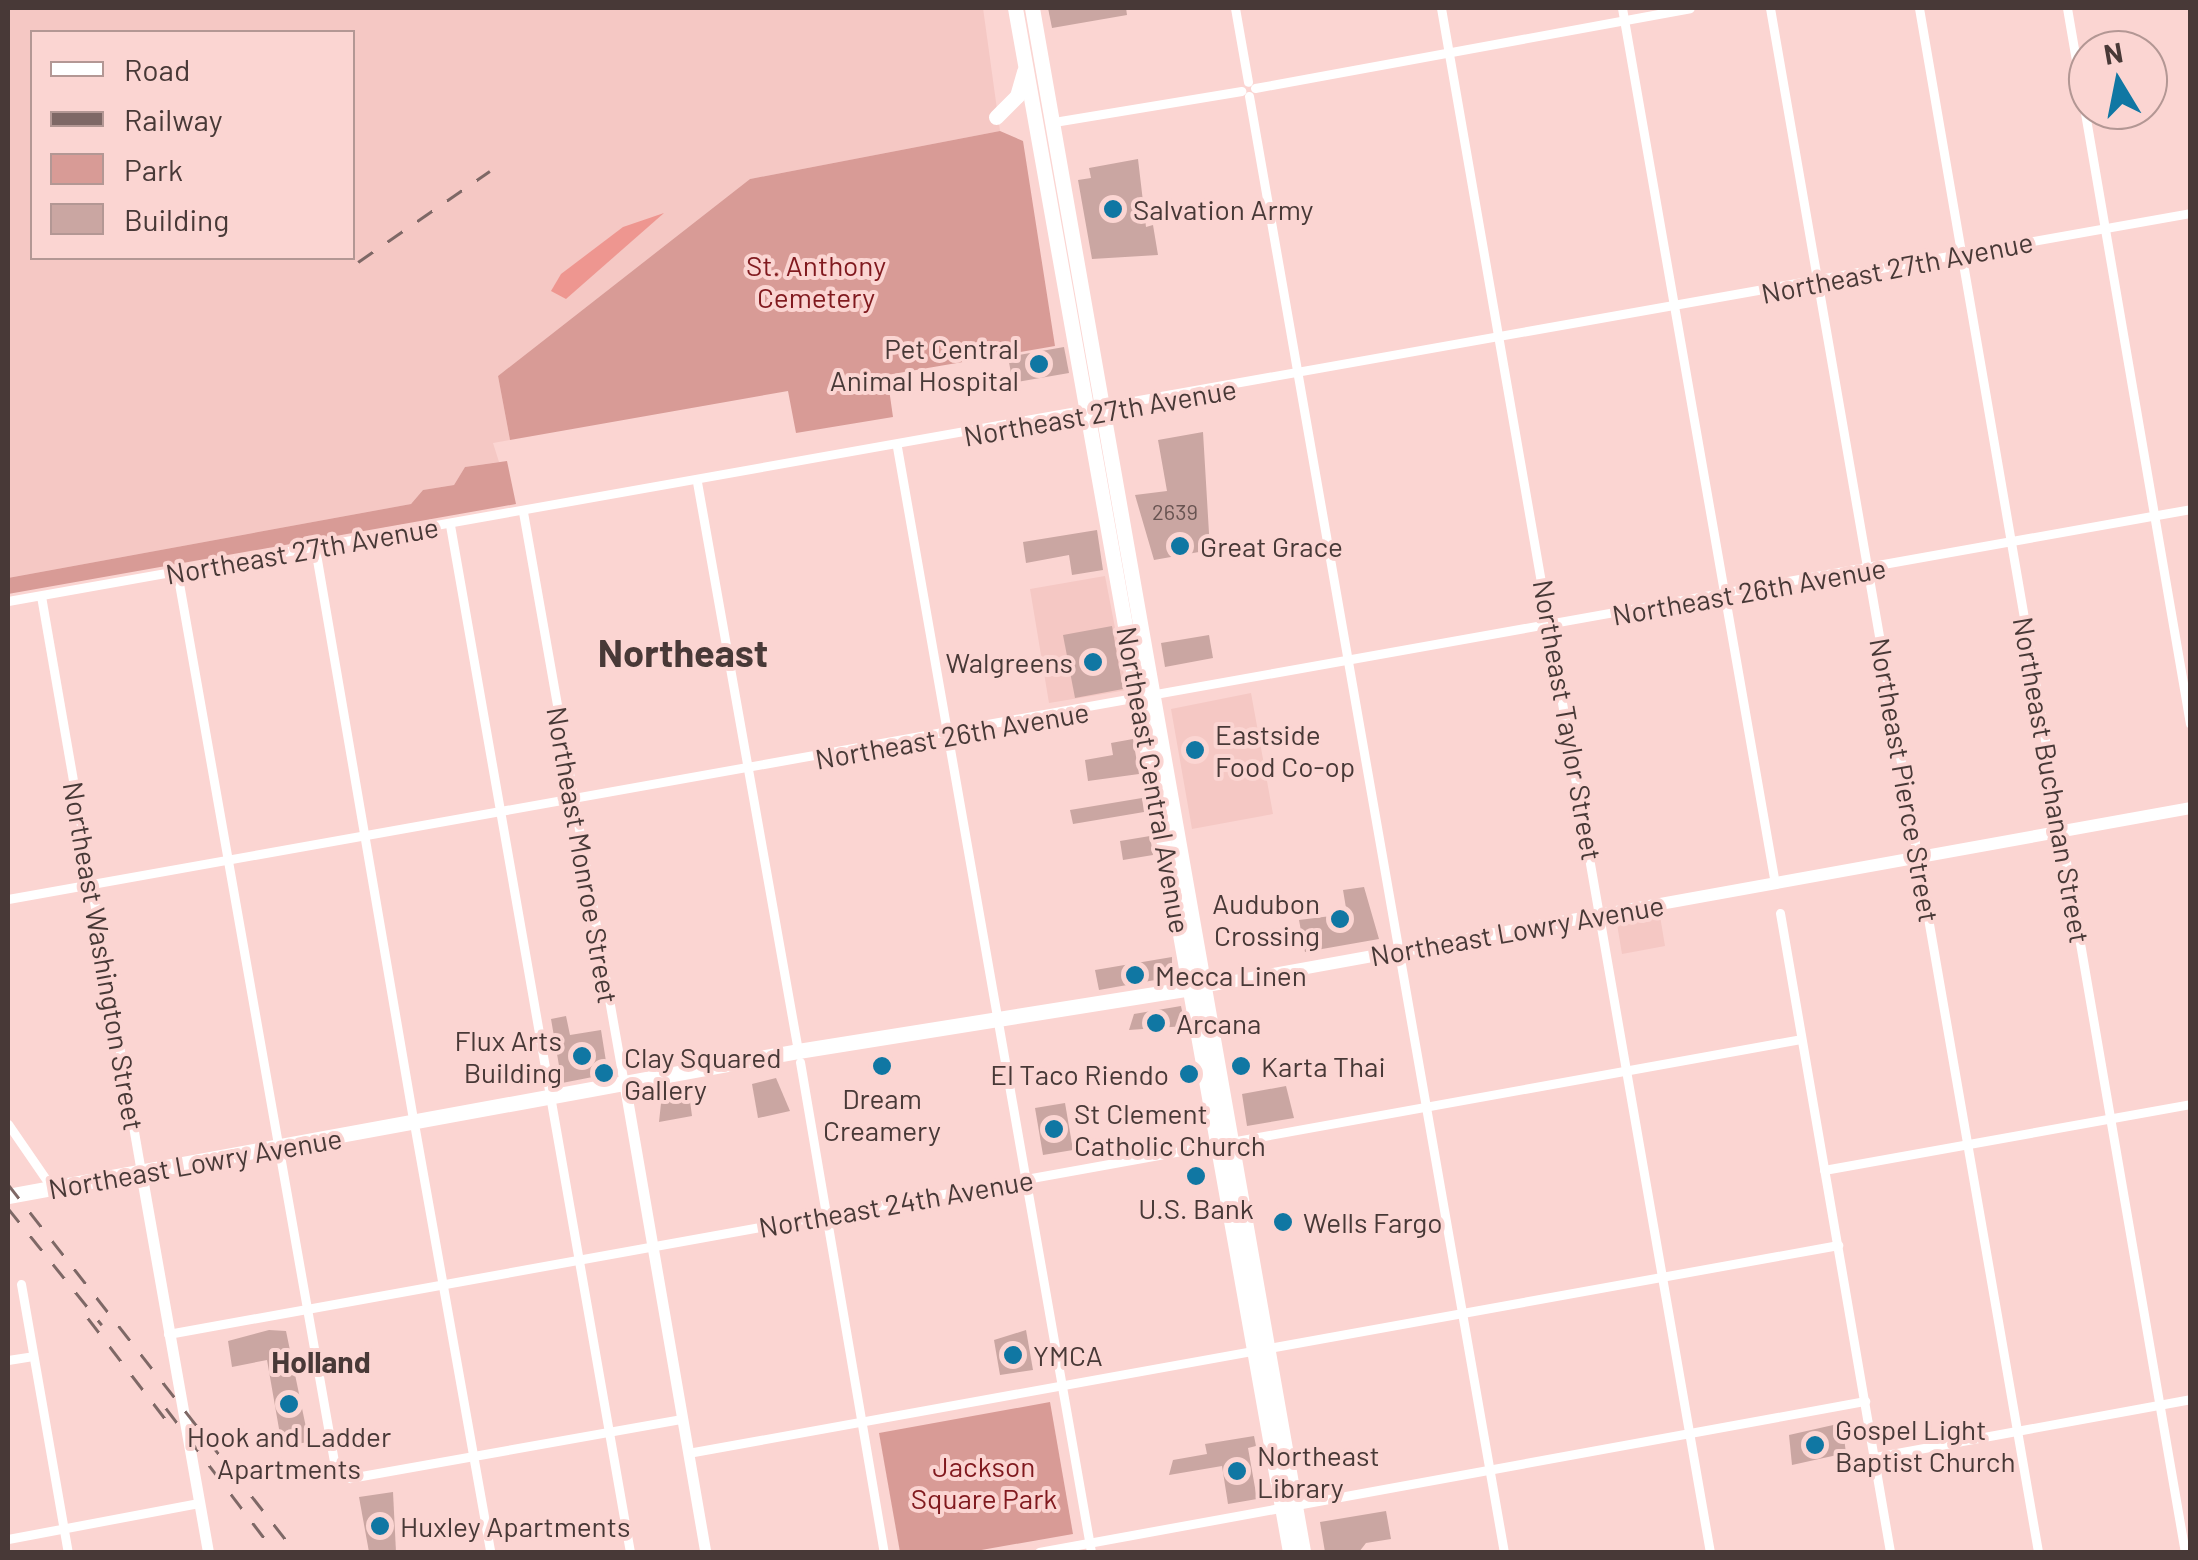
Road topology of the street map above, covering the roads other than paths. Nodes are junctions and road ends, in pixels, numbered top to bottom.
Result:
1 (1016, 8) edge
2 (1032, 8) edge
3 (1234, 8) edge
4 (1441, 8) edge
5 (1622, 8) edge
6 (1690, 8) edge
7 (1770, 8) edge
8 (1919, 8) edge
9 (2067, 8) edge
10 (1624, 21) junction
11 (1022, 42) junction
12 (1450, 53) junction
13 (1248, 89) junction
14 (996, 116) dead end
15 (1054, 122) junction
16 (2190, 212) edge
17 (2103, 228) junction
18 (1961, 254) junction
19 (1818, 281) junction
20 (1676, 308) junction
21 (1501, 340) junction
22 (1300, 377) junction
23 (1097, 413) junction
24 (897, 448) junction
25 (696, 482) junction
26 (2190, 510) edge
27 (522, 512) junction
28 (2154, 516) junction
29 (450, 525) junction
30 (2011, 542) junction
31 (314, 548) junction
32 (1868, 568) junction
33 (177, 572) junction
34 (1724, 594) junction
35 (40, 596) junction
36 (8, 601) edge
37 (1552, 628) junction
38 (1350, 664) junction
39 (1148, 700) junction
40 (2190, 724) edge
41 (950, 736) junction
42 (747, 770) junction
43 (572, 800) junction
44 (2190, 808) edge
45 (501, 813) junction
46 (2061, 832) junction
47 (364, 837) junction
48 (1918, 858) junction
49 (229, 862) junction
50 (1775, 884) junction
51 (92, 885) junction
52 (8, 899) edge
53 (1780, 913) dead end
54 (1601, 915) junction
55 (1401, 951) junction
56 (1199, 987) junction
57 (999, 1022) junction
58 (1802, 1039) junction
59 (799, 1057) junction
60 (1626, 1072) junction
61 (625, 1087) junction
62 (551, 1100) junction
63 (2190, 1104) edge
64 (1427, 1108) junction
65 (2111, 1118) junction
66 (8, 1124) edge
67 (414, 1124) junction
68 (1228, 1144) junction
69 (1967, 1144) junction
70 (279, 1148) junction
71 (1824, 1170) junction
72 (141, 1172) junction
73 (1026, 1179) junction
74 (52, 1188) junction
75 (8, 1196) edge
76 (826, 1214) junction
77 (1838, 1245) junction
78 (652, 1248) junction
79 (578, 1258) junction
80 (1664, 1277) junction
81 (442, 1283) junction
82 (21, 1284) dead end
83 (305, 1306) junction
84 (1463, 1315) junction
85 (168, 1334) junction
86 (1262, 1350) junction
87 (33, 1356) junction
88 (8, 1360) edge
89 (1062, 1386) junction
90 (2190, 1400) edge
91 (1865, 1401) junction
92 (2160, 1405) junction
93 (682, 1419) junction
94 (864, 1422) junction
95 (609, 1431) junction
96 (2017, 1432) junction
97 (1689, 1433) junction
98 (688, 1453) junction
99 (473, 1456) junction
100 (1874, 1457) junction
101 (1489, 1471) junction
102 (199, 1503) junction
103 (1289, 1509) junction
104 (64, 1528) junction
105 (8, 1538) edge
106 (1091, 1548) edge
107 (68, 1552) edge
108 (208, 1552) edge
109 (490, 1552) edge
110 (630, 1552) edge
111 (705, 1552) edge
112 (884, 1552) edge
113 (1039, 1552) edge
114 (1290, 1552) edge
115 (1304, 1552) edge
116 (1504, 1552) edge
117 (1710, 1552) edge
118 (1890, 1552) edge
119 (2038, 1552) edge
120 (2185, 1552) edge

1 - 11 main road, Northeast Central Avenue
2 - 15 main road, Northeast Central Avenue
3 - 13 street
4 - 12 street, Northeast Taylor Street
5 - 10 street
6 - 10 street
7 - 19 street, Northeast Pierce Street
8 - 18 street, Northeast Buchanan Street
9 - 17 street
10 - 12 street
10 - 20 street
11 - 14 main road
11 - 23 main road, Northeast Central Avenue
12 - 13 street
12 - 21 street, Northeast Taylor Street
13 - 15 street
13 - 22 street
15 - 23 main road, Northeast Central Avenue
16 - 17 street, Northeast 27th Avenue
17 - 18 street, Northeast 27th Avenue
17 - 28 street
18 - 19 street, Northeast 27th Avenue
18 - 30 street, Northeast Buchanan Street
19 - 20 street, Northeast 27th Avenue
19 - 32 street, Northeast Pierce Street
20 - 21 street, Northeast 27th Avenue
20 - 34 street
21 - 22 street, Northeast 27th Avenue
21 - 37 street, Northeast Taylor Street
22 - 23 street, Northeast 27th Avenue
22 - 38 street
23 - 24 street, Northeast 27th Avenue
23 - 39 main road, Northeast Central Avenue
24 - 25 street, Northeast 27th Avenue
24 - 41 street
25 - 27 street, Northeast 27th Avenue
25 - 42 street
26 - 28 street, Northeast 26th Avenue
27 - 29 street, Northeast 27th Avenue
27 - 43 street, Northeast Monroe Street
28 - 30 street, Northeast 26th Avenue
28 - 40 street
29 - 31 street, Northeast 27th Avenue
29 - 45 street
30 - 32 street, Northeast 26th Avenue
30 - 46 street, Northeast Buchanan Street
31 - 33 street, Northeast 27th Avenue
31 - 47 street
32 - 34 street, Northeast 26th Avenue
32 - 48 street, Northeast Pierce Street
33 - 35 street, Northeast 27th Avenue
33 - 49 street
34 - 37 street, Northeast 26th Avenue
34 - 50 street
35 - 36 street, Northeast 27th Avenue
35 - 51 street, Northeast Washington Street
37 - 38 street, Northeast 26th Avenue
37 - 54 street, Northeast Taylor Street
38 - 39 street, Northeast 26th Avenue
38 - 55 street
39 - 41 street, Northeast 26th Avenue
39 - 56 main road, Northeast Central Avenue
41 - 42 street, Northeast 26th Avenue
41 - 57 street
42 - 43 street, Northeast 26th Avenue
42 - 59 street
43 - 45 street, Northeast 26th Avenue
43 - 61 street, Northeast Monroe Street
44 - 46 main road, Northeast Lowry Avenue
45 - 47 street, Northeast 26th Avenue
45 - 62 street
46 - 48 main road, Northeast Lowry Avenue
46 - 65 street, Northeast Buchanan Street
47 - 49 street, Northeast 26th Avenue
47 - 67 street
48 - 50 main road, Northeast Lowry Avenue
48 - 69 street, Northeast Pierce Street
49 - 51 street, Northeast 26th Avenue
49 - 70 street
50 - 54 main road, Northeast Lowry Avenue
51 - 52 street, Northeast 26th Avenue
51 - 72 street, Northeast Washington Street
53 - 58 street
54 - 55 main road, Northeast Lowry Avenue
54 - 60 street, Northeast Taylor Street
55 - 56 main road, Northeast Lowry Avenue
55 - 64 street
56 - 57 main road, Northeast Lowry Avenue
56 - 68 main road, Northeast Central Avenue
57 - 59 main road, Northeast Lowry Avenue
57 - 73 street
58 - 60 street, Northeast 24th Avenue
58 - 71 street
59 - 61 main road, Northeast Lowry Avenue
59 - 76 street
60 - 64 street, Northeast 24th Avenue
60 - 80 street, Northeast Taylor Street
61 - 62 main road, Northeast Lowry Avenue
61 - 78 street, Northeast Monroe Street
62 - 67 main road, Northeast Lowry Avenue
62 - 79 street
63 - 65 street
64 - 68 street, Northeast 24th Avenue
64 - 84 street
65 - 69 street
65 - 92 street, Northeast Buchanan Street
66 - 74 street
67 - 70 main road, Northeast Lowry Avenue
67 - 81 street
68 - 73 street, Northeast 24th Avenue
68 - 86 main road, Northeast Central Avenue
69 - 71 street
69 - 96 street, Northeast Pierce Street
70 - 72 main road, Northeast Lowry Avenue
70 - 83 street
71 - 77 street
72 - 74 main road, Northeast Lowry Avenue
72 - 85 street, Northeast Washington Street
73 - 76 street, Northeast 24th Avenue
73 - 89 street
74 - 75 main road, Northeast Lowry Avenue
76 - 78 street, Northeast 24th Avenue
76 - 94 street
77 - 80 street
77 - 91 street
78 - 79 street, Northeast 24th Avenue
78 - 93 street, Northeast Monroe Street
79 - 81 street, Northeast 24th Avenue
79 - 95 street
80 - 84 street
80 - 97 street, Northeast Taylor Street
81 - 83 street, Northeast 24th Avenue
81 - 99 street
82 - 87 street
83 - 85 street, Northeast 24th Avenue
83 - 99 street
84 - 86 street
84 - 101 street
85 - 102 street, Northeast Washington Street
86 - 89 street
86 - 103 main road, Northeast Central Avenue
87 - 88 street
87 - 104 street
89 - 94 street
89 - 106 street
90 - 92 street
91 - 97 street
91 - 100 street
92 - 96 street
92 - 120 street, Northeast Buchanan Street
93 - 95 street
93 - 98 street, Northeast Monroe Street
94 - 98 street
94 - 112 street
95 - 99 street
95 - 110 street
96 - 100 street
96 - 119 street, Northeast Pierce Street
97 - 101 street
97 - 117 street, Northeast Taylor Street
98 - 111 street, Northeast Monroe Street
99 - 109 street
100 - 118 street
101 - 103 street
101 - 116 street
102 - 104 street
102 - 108 street, Northeast Washington Street
103 - 106 street
103 - 114 main road, Northeast Central Avenue
103 - 115 main road, Northeast Central Avenue
104 - 105 street
104 - 107 street
106 - 113 street

